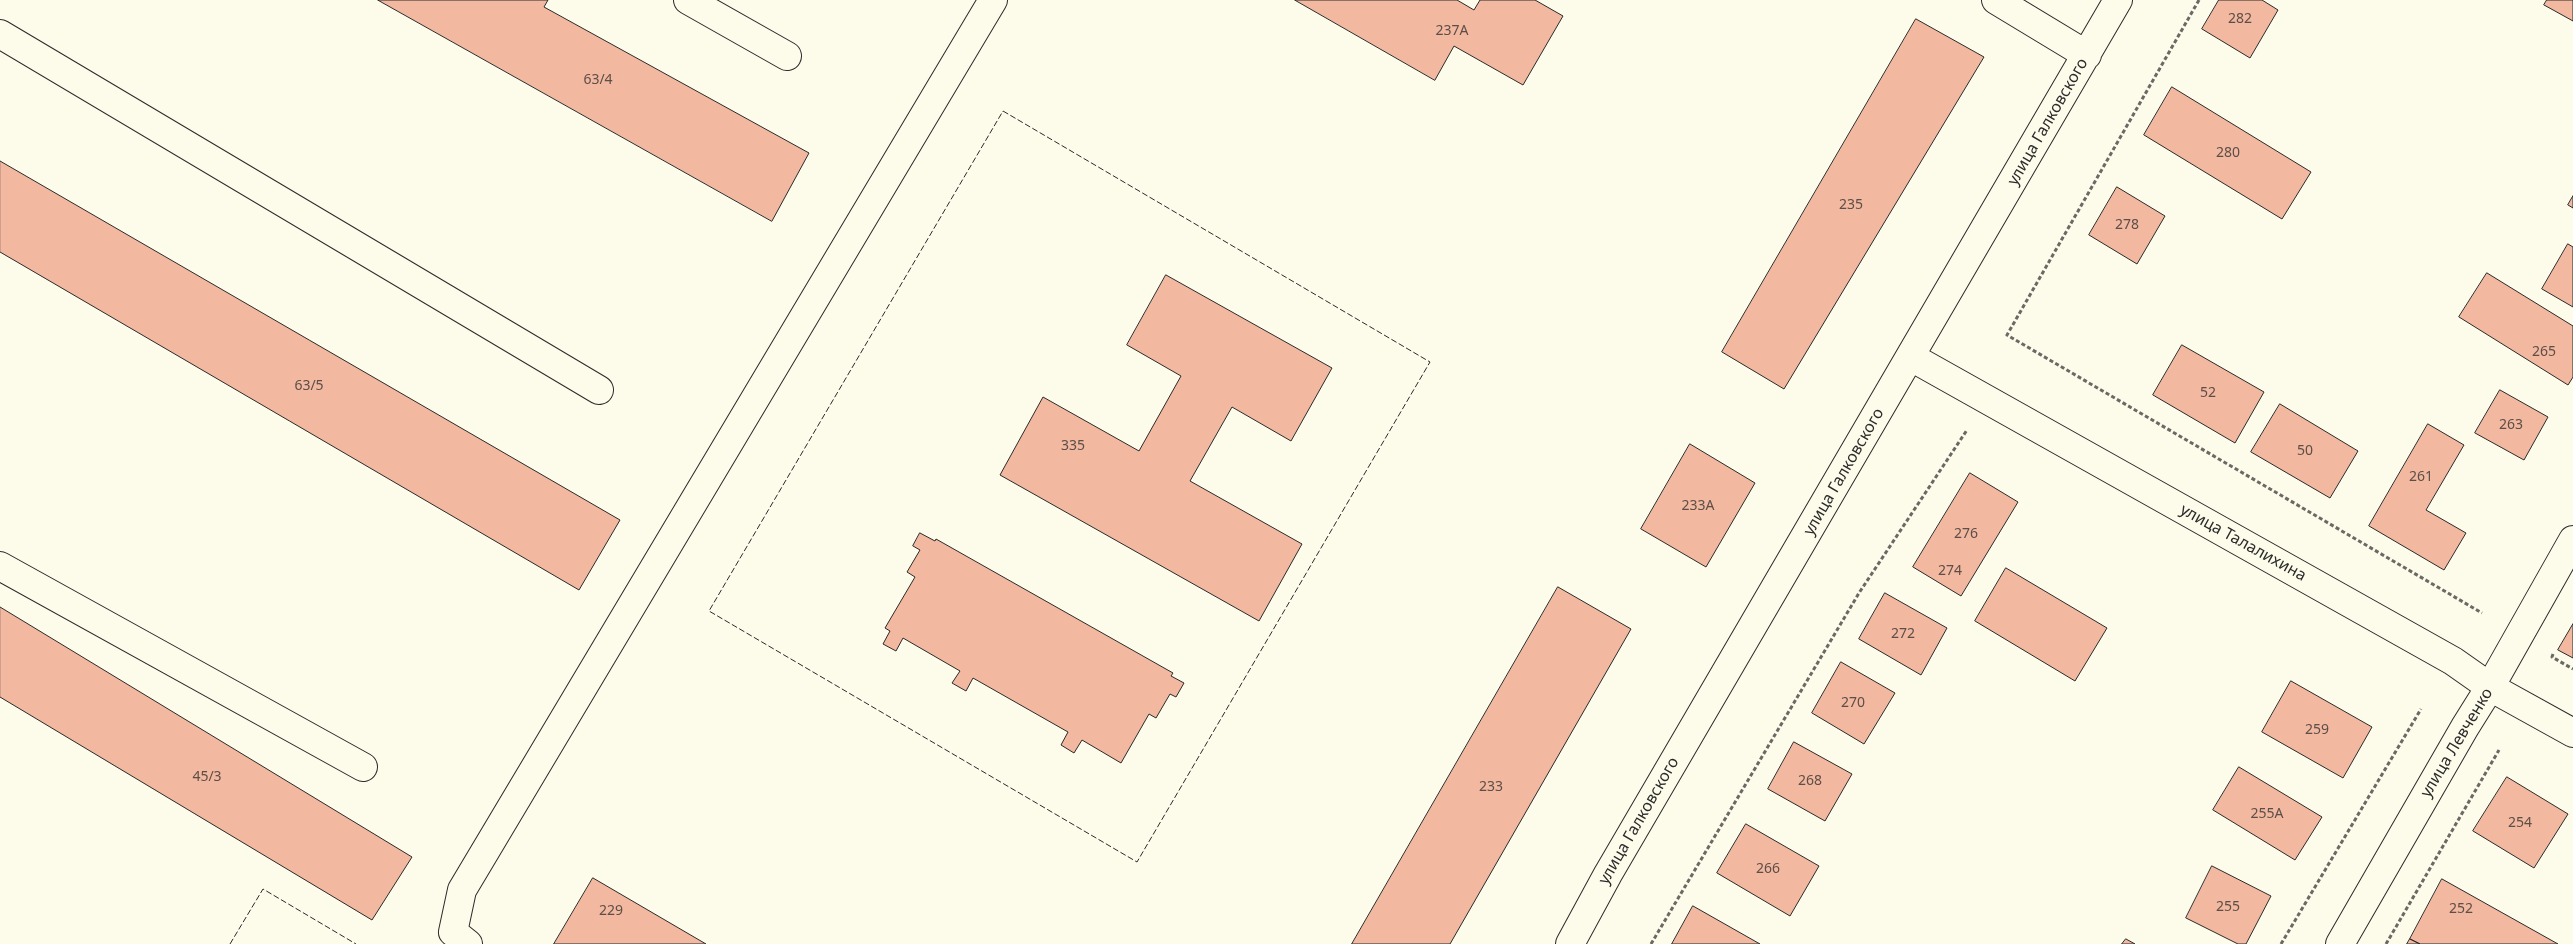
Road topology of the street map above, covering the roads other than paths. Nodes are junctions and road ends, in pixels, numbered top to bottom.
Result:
1 (688, 0) edge
2 (993, 0) edge
3 (1996, 0) edge
4 (2118, 0) edge
5 (0, 34) edge
6 (2087, 55) junction
7 (786, 56) dead end
8 (1911, 357) junction
9 (599, 390) dead end
10 (2573, 540) edge
11 (0, 566) edge
12 (2490, 687) junction
13 (2573, 733) edge
14 (363, 767) dead end
15 (468, 944) edge
16 (1570, 944) edge
17 (2340, 944) edge

1 - 7 street
2 - 15 street
3 - 6 street
4 - 6 street, улица Галковского
5 - 9 street
6 - 8 street, улица Галковского
8 - 12 street, улица Талалихина
8 - 16 street, улица Галковского
10 - 12 street, улица Левченко
11 - 14 street
12 - 13 street, улица Талалихина
12 - 17 street, улица Левченко

